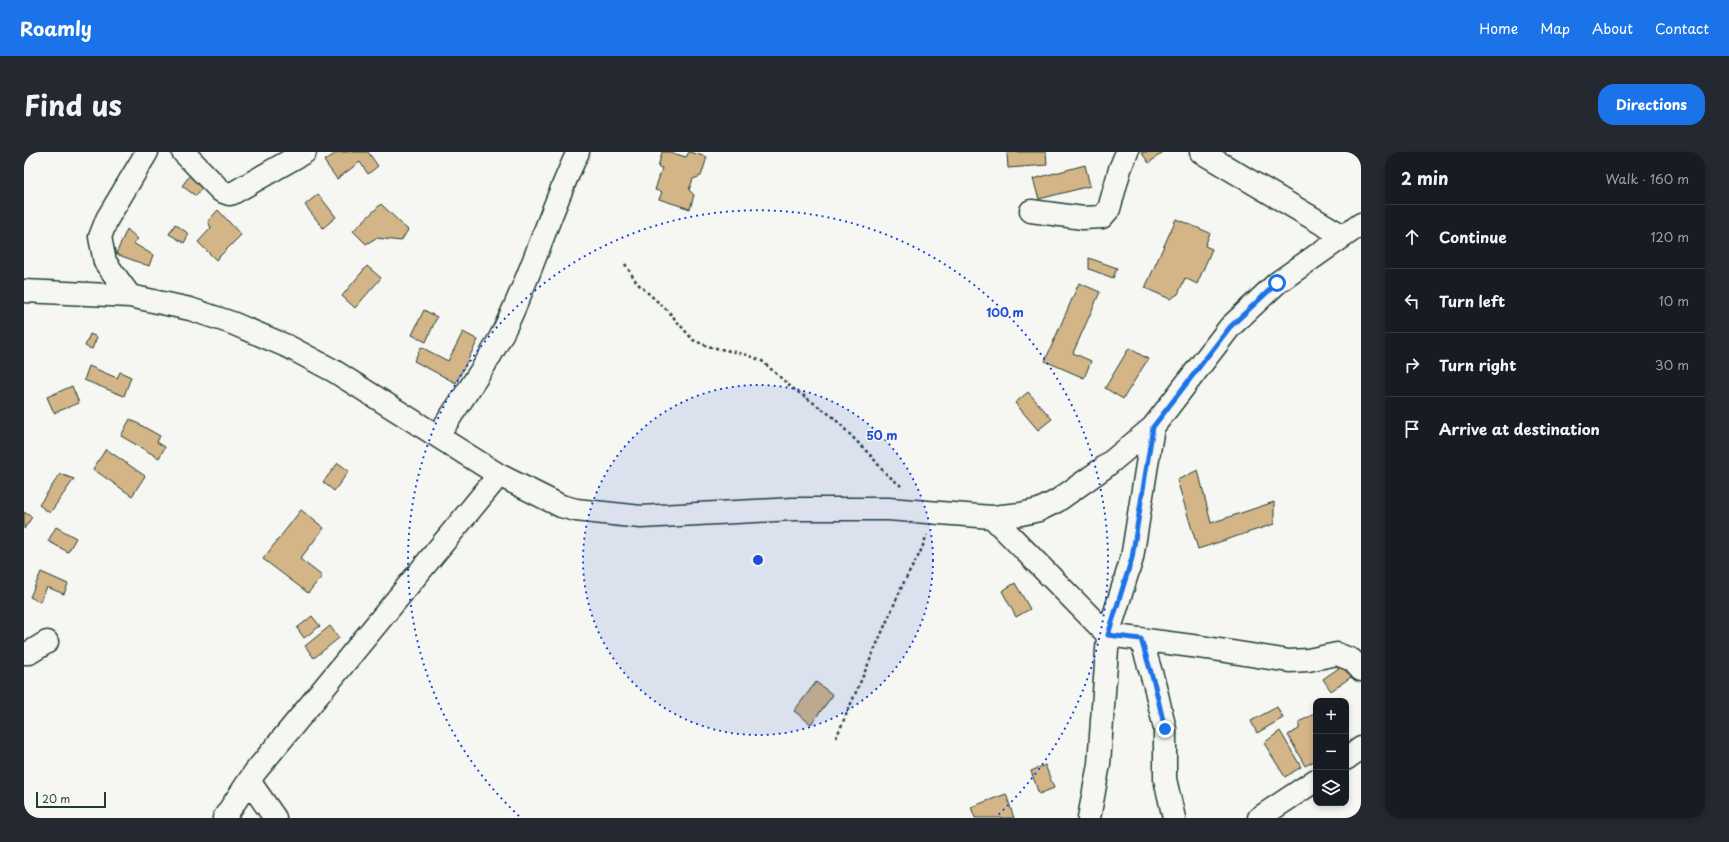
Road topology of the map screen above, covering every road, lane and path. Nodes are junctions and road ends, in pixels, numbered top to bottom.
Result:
1 (147, 152) edge
2 (183, 152) edge
3 (305, 152) edge
4 (578, 152) edge
5 (1127, 152) edge
6 (1201, 152) edge
7 (1031, 211) dead end
8 (1361, 224) edge
9 (1343, 236) junction
10 (625, 264) dead end
11 (24, 291) edge
12 (130, 296) junction
13 (1153, 427) junction
14 (438, 436) junction
15 (499, 475) junction
16 (902, 487) dead end
17 (933, 513) junction
18 (992, 517) junction
19 (1108, 635) junction
20 (1141, 639) junction
21 (47, 642) dead end
22 (24, 653) edge
23 (1361, 670) edge
24 (836, 738) dead end
25 (1361, 748) edge
26 (1349, 757) edge
27 (249, 781) junction
28 (1313, 782) edge
29 (224, 818) edge
30 (275, 818) edge
31 (1088, 818) edge
32 (1174, 818) edge
33 (1259, 818) edge

1 - 12 street
2 - 3 street
4 - 14 street
5 - 7 street
6 - 9 street
8 - 9 street
9 - 13 street
10 - 16 path
11 - 12 street
12 - 14 street
13 - 18 street
13 - 19 street
14 - 15 street
15 - 17 street
15 - 27 street
17 - 18 street
17 - 24 path
18 - 19 street
19 - 20 street
19 - 31 street
20 - 23 street
20 - 32 street
21 - 22 street
25 - 26 street
27 - 29 street
27 - 30 street
28 - 33 street

